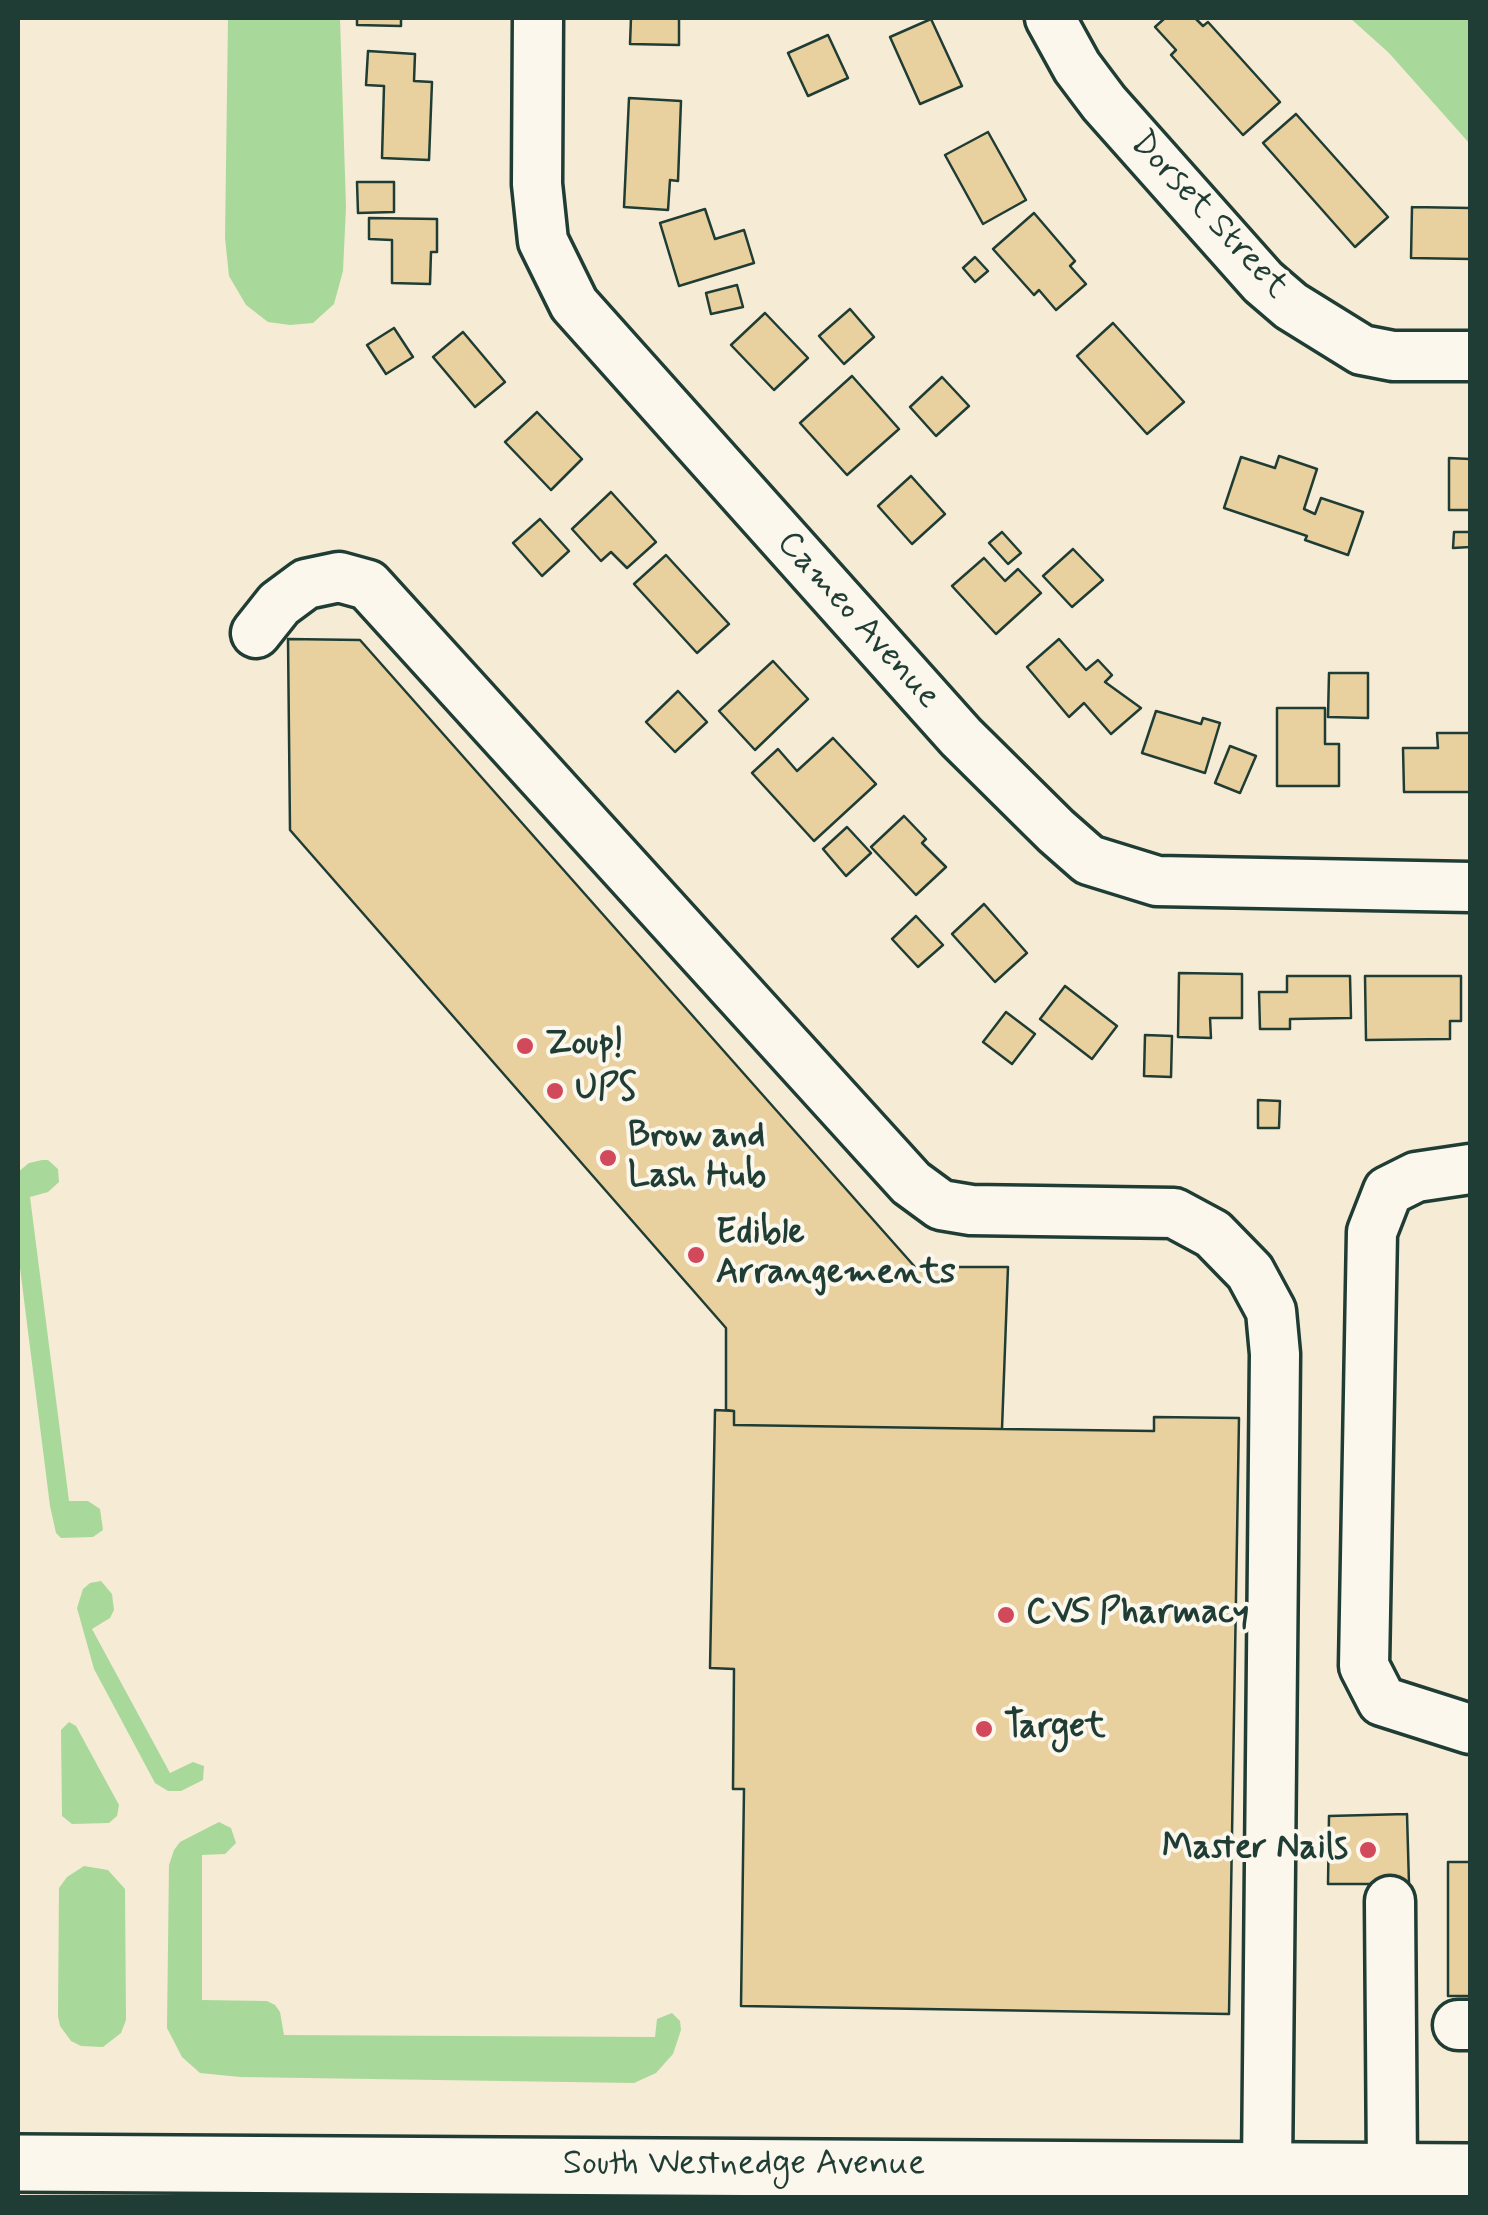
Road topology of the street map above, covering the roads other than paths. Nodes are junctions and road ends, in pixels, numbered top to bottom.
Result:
1 (538, 18) edge
2 (1050, 18) edge
3 (1470, 356) edge
4 (256, 633) dead end
5 (1470, 887) edge
6 (1470, 1169) edge
7 (1470, 1729) edge
8 (1390, 1902) dead end
9 (18, 2163) edge
10 (1267, 2170) junction
11 (1392, 2171) junction
12 (1470, 2172) edge

1 - 5 street, Cameo Avenue
2 - 3 street, Dorset Street
4 - 10 street
6 - 7 street
8 - 11 street
9 - 10 main road, South Westnedge Avenue
10 - 11 main road, South Westnedge Avenue
11 - 12 main road, South Westnedge Avenue

